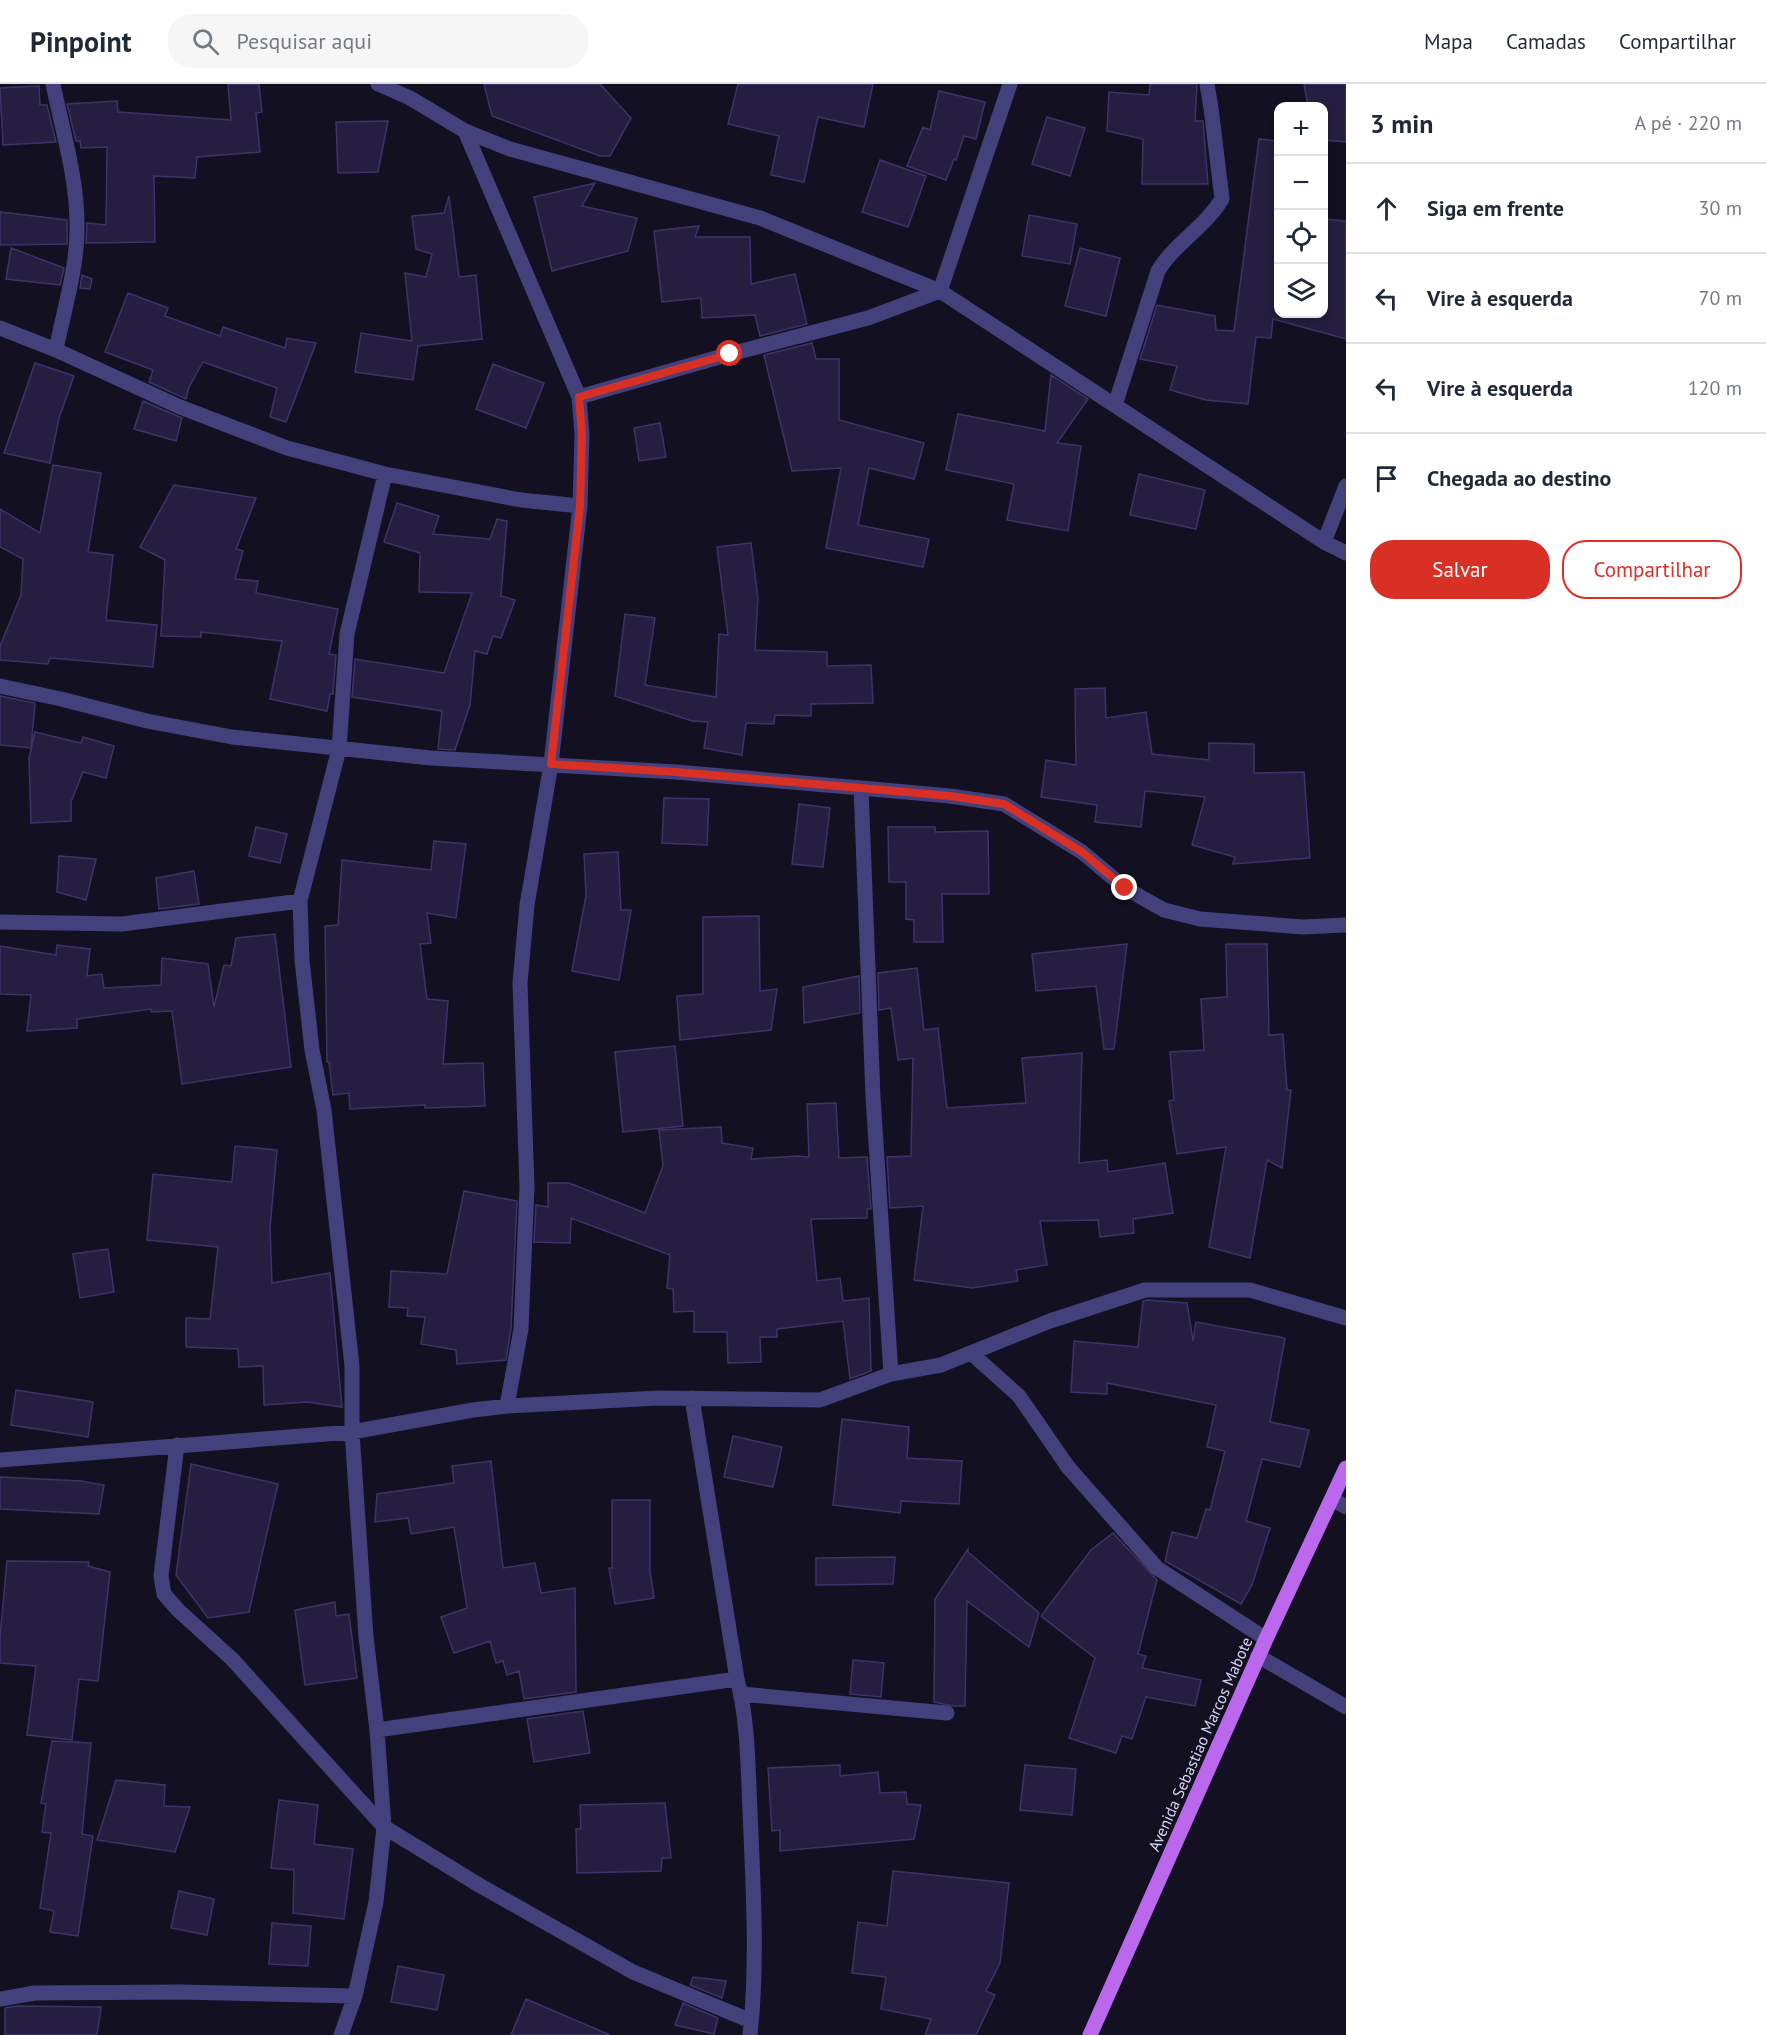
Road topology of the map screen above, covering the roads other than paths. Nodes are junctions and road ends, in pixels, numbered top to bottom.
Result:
1 (53, 84) edge
2 (378, 84) edge
3 (1010, 84) edge
4 (1206, 84) edge
5 (411, 91) edge
6 (465, 131) junction
7 (940, 291) junction
8 (0, 328) edge
9 (56, 350) junction
10 (579, 397) junction
11 (1115, 405) junction
12 (385, 474) junction
13 (1346, 486) edge
14 (580, 506) junction
15 (1324, 542) junction
16 (1346, 553) edge
17 (0, 686) edge
18 (339, 749) junction
19 (551, 764) junction
20 (861, 788) junction
21 (300, 901) junction
22 (0, 922) edge
23 (1346, 925) edge
24 (1346, 1318) edge
25 (971, 1353) junction
26 (891, 1374) junction
27 (692, 1398) junction
28 (507, 1406) junction
29 (352, 1432) junction
30 (177, 1445) junction
31 (0, 1460) edge
32 (1346, 1468) edge
33 (1332, 1499) junction
34 (1346, 1507) edge
35 (1266, 1639) junction
36 (1258, 1656) junction
37 (739, 1687) junction
38 (1346, 1707) edge
39 (947, 1713) dead end
40 (377, 1730) junction
41 (384, 1827) junction
42 (355, 1996) junction
43 (0, 1999) edge
44 (750, 2028) edge
45 (341, 2035) edge
46 (1090, 2035) edge

1 - 9 street
2 - 5 street
3 - 7 street
4 - 11 street
5 - 6 street
6 - 7 street
6 - 10 street
7 - 10 street
7 - 11 street
8 - 9 street
9 - 12 street
10 - 14 street
11 - 15 street
12 - 14 street
12 - 18 street
13 - 15 street
14 - 19 street
15 - 16 street
17 - 18 street
18 - 19 street
18 - 21 street
19 - 20 street
19 - 28 street
20 - 23 street
20 - 26 street
21 - 22 street
21 - 29 street
24 - 25 street
25 - 26 street
25 - 35 street
26 - 27 street
27 - 28 street
27 - 37 street
28 - 29 street
29 - 30 street
29 - 40 street
30 - 31 street
30 - 41 street
32 - 33 main road, Avenida Sebastiao Marcos Mabote
33 - 34 street
33 - 35 main road, Avenida Sebastiao Marcos Mabote
35 - 36 main road, Avenida Sebastiao Marcos Mabote
36 - 38 street
36 - 46 main road, Avenida Sebastiao Marcos Mabote
37 - 39 street
37 - 40 street
37 - 44 street
40 - 41 street
41 - 42 street
41 - 44 street
42 - 43 street
42 - 45 street

